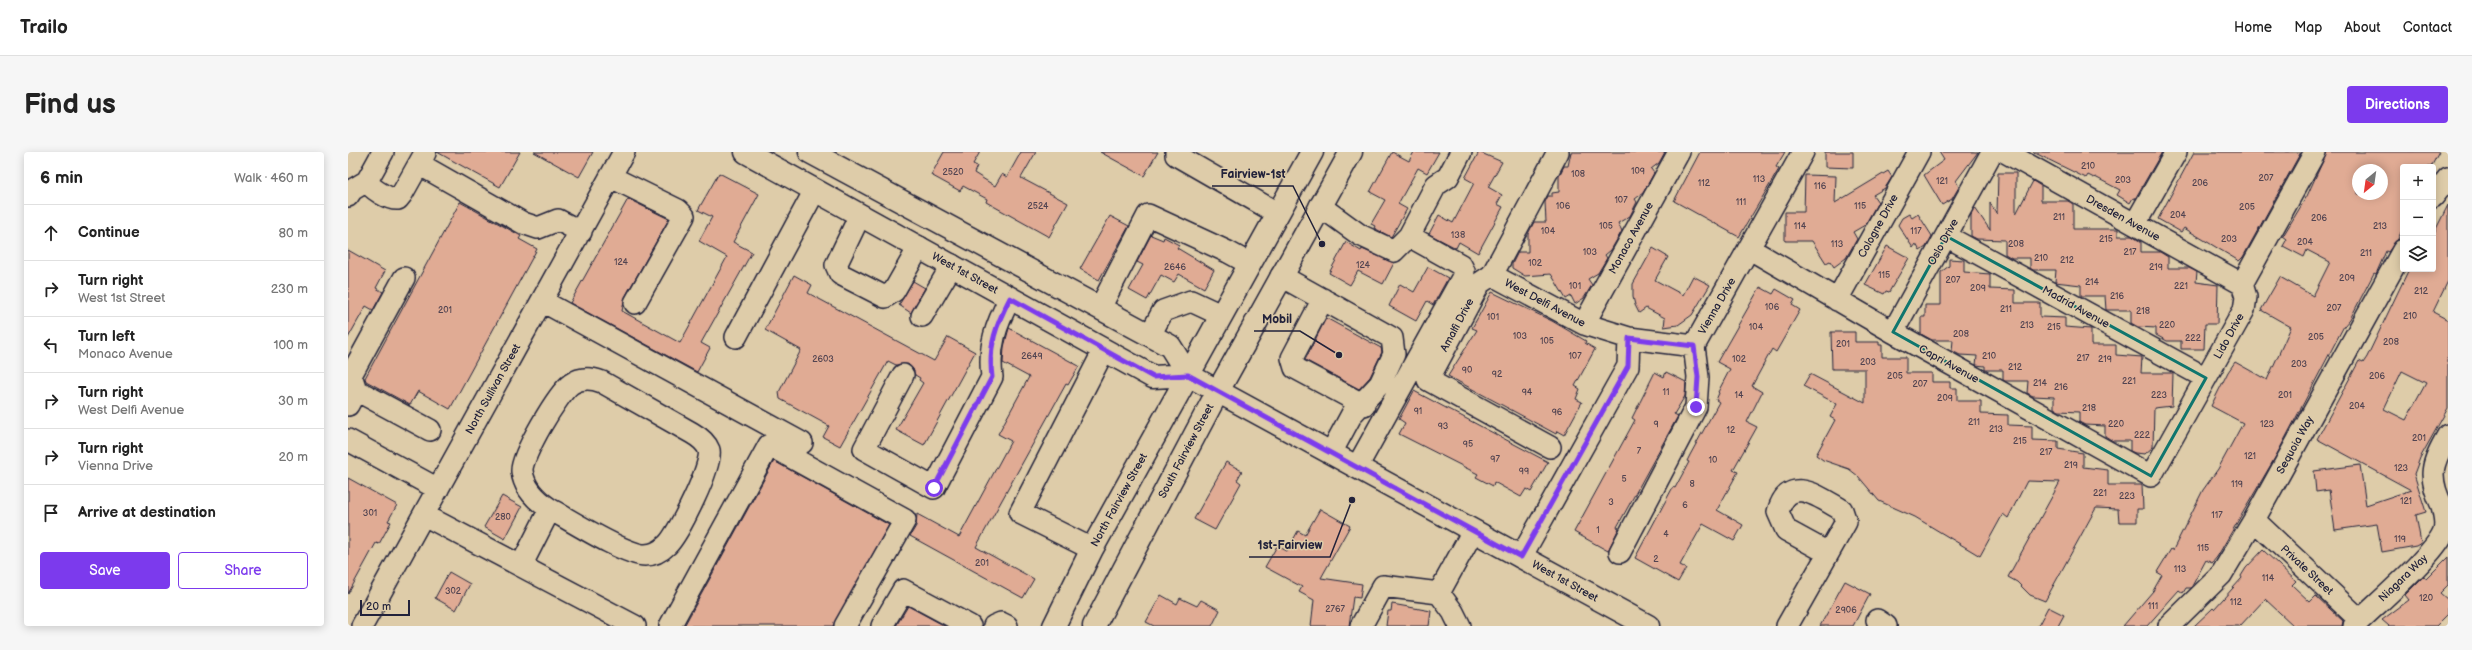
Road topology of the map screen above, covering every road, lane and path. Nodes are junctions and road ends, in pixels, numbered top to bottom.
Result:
1 (383, 152) edge
2 (624, 152) edge
3 (746, 152) edge
4 (810, 152) edge
5 (1176, 152) edge
6 (1312, 152) edge
7 (1351, 152) edge
8 (1461, 152) edge
9 (1558, 152) edge
10 (1679, 152) edge
11 (1803, 152) edge
12 (1919, 152) edge
13 (1992, 152) edge
14 (2005, 152) edge
15 (2176, 152) edge
16 (2315, 152) edge
17 (422, 158) edge
18 (610, 177) junction
19 (2448, 178) edge
20 (366, 181) junction
21 (815, 190) junction
22 (2436, 193) edge
23 (348, 196) edge
24 (1320, 206) junction
25 (1277, 213) junction
26 (860, 215) junction
27 (2135, 224) junction
28 (581, 232) junction
29 (1409, 236) junction
30 (1946, 236) junction
31 (919, 247) junction
32 (1750, 249) junction
33 (2400, 255) edge
34 (1250, 264) junction
35 (952, 266) junction
36 (1492, 275) junction
37 (1281, 276) junction
38 (404, 278) dead end
39 (2242, 284) junction
40 (1010, 298) junction
41 (1323, 299) junction
42 (1837, 300) junction
43 (542, 301) junction
44 (635, 303) dead end
45 (1100, 308) junction
46 (1221, 315) junction
47 (922, 316) dead end
48 (1584, 324) junction
49 (1893, 332) junction
50 (1150, 335) junction
51 (736, 337) dead end
52 (1629, 338) junction
53 (1694, 346) junction
54 (1104, 350) junction
55 (903, 375) dead end
56 (1188, 375) junction
57 (2206, 378) junction
58 (1218, 392) junction
59 (352, 397) edge
60 (1364, 405) junction
61 (430, 430) dead end
62 (2448, 435) edge
63 (348, 440) edge
64 (802, 443) dead end
65 (1550, 448) dead end
66 (1331, 453) junction
67 (1356, 467) junction
68 (2151, 476) joint
69 (438, 488) junction
70 (2445, 507) edge
71 (550, 509) junction
72 (424, 515) junction
73 (2254, 520) junction
74 (1473, 531) junction
75 (1092, 549) junction
76 (1620, 552) dead end
77 (1828, 554) dead end
78 (1521, 557) junction
79 (521, 566) junction
80 (1439, 593) junction
81 (2357, 623) edge
82 (362, 626) edge
83 (635, 626) edge
84 (670, 626) edge
85 (845, 626) edge
86 (882, 626) edge
87 (970, 626) edge
88 (994, 626) edge
89 (1007, 626) edge
90 (1054, 626) edge
91 (1094, 626) edge
92 (1361, 626) edge
93 (1460, 626) edge
94 (1648, 626) edge
95 (1787, 626) edge
96 (2169, 626) edge

1 - 20 street
2 - 18 street, North Sullivan Street
3 - 21 main road, West 1st Street
4 - 45 main road, West 1st Street
5 - 25 street
6 - 25 main road
7 - 24 main road, South Fairview Street
8 - 29 street
9 - 36 street, Amalfi Drive
10 - 48 street, Monaco Avenue
11 - 32 street, Vienna Drive
12 - 42 street, Cologne Drive
13 - 30 street, Oslo Drive
14 - 27 street, Dresden Avenue
15 - 27 street
16 - 39 street
17 - 20 street
17 - 28 street
18 - 28 street, North Sullivan Street
18 - 44 street
19 - 22 street
20 - 23 street
21 - 26 main road, West 1st Street
21 - 51 street
24 - 29 street
24 - 37 main road, South Fairview Street
25 - 34 main road
26 - 31 main road, West 1st Street
26 - 31 street
27 - 39 street, Dresden Avenue
28 - 43 street, North Sullivan Street
29 - 67 street
30 - 49 street, Oslo Drive
30 - 57 street, Madrid Avenue
31 - 35 main road, West 1st Street
32 - 42 street, Capri Avenue
32 - 53 street, Vienna Drive
33 - 73 street, Sequoia Way
34 - 45 street
34 - 46 main road
35 - 40 main road, West 1st Street
35 - 47 street
36 - 48 street, West Delfi Avenue
36 - 65 street, Amalfi Drive
37 - 41 street
37 - 58 main road, South Fairview Street
38 - 59 street
39 - 57 street, Lido Drive
40 - 54 main road, West 1st Street
40 - 55 street
41 - 60 street
41 - 60 street
42 - 49 street, Capri Avenue
43 - 64 street
43 - 69 street, North Sullivan Street
45 - 50 main road, West 1st Street
46 - 50 street
46 - 56 main road
48 - 52 street, West Delfi Avenue
49 - 68 street, Capri Avenue
50 - 56 main road, West 1st Street
52 - 53 street, West Delfi Avenue
52 - 78 street
53 - 76 street, Vienna Drive
54 - 56 main road, West 1st Street
54 - 75 street
56 - 58 main road, West 1st Street
56 - 75 main road, North Fairview Street
57 - 68 street, Lido Drive
58 - 66 main road, West 1st Street
58 - 91 main road, South Fairview Street
59 - 61 street
60 - 66 street
62 - 70 street, Niagara Way
63 - 69 street
66 - 67 main road, West 1st Street
67 - 74 main road, West 1st Street
69 - 72 street, North Sullivan Street
70 - 81 street, Niagara Way
71 - 71 street
71 - 79 street
72 - 79 street
72 - 82 street, North Sullivan Street
73 - 81 street, Private Street
73 - 96 street, Sequoia Way
74 - 78 main road, West 1st Street
74 - 80 street
75 - 90 main road, North Fairview Street
77 - 95 street
78 - 94 main road, West 1st Street
79 - 83 street
80 - 92 street
80 - 93 street
84 - 85 street
86 - 87 street
88 - 89 street

